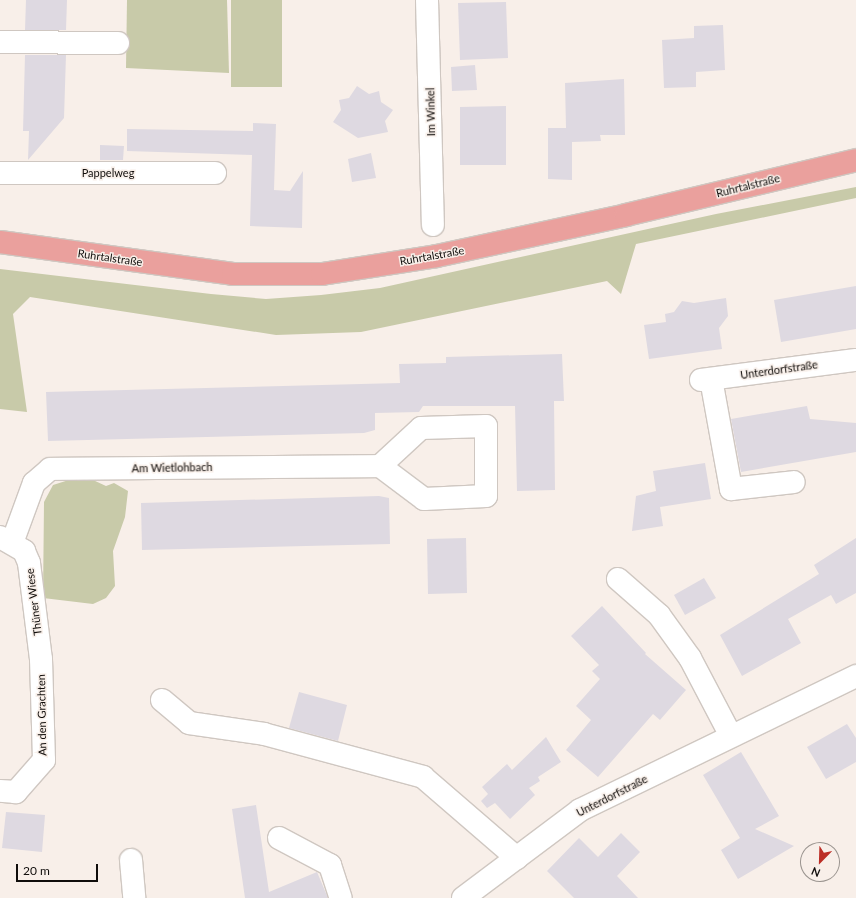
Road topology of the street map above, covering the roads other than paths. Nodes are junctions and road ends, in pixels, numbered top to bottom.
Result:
1 (427, 0) edge
2 (0, 42) edge
3 (118, 43) dead end
4 (856, 160) edge
5 (0, 173) edge
6 (215, 173) dead end
7 (433, 225) dead end
8 (0, 242) edge
9 (856, 360) edge
10 (380, 466) junction
11 (794, 482) dead end
12 (6, 540) edge
13 (618, 579) dead end
14 (41, 659) joint
15 (856, 676) edge
16 (162, 700) dead end
17 (731, 736) junction
18 (0, 790) edge
19 (279, 838) dead end
20 (517, 858) junction
21 (131, 860) dead end
22 (134, 898) edge
23 (341, 898) edge
24 (463, 898) edge

1 - 7 street, Im Winkel
2 - 3 street
4 - 8 main road, Ruhrtalstraße
5 - 6 street, Pappelweg
9 - 11 street, Unterdorfstraße
10 - 10 street
10 - 12 street, Am Wietlohbach
12 - 14 street, Thüner Wiese
13 - 17 street
14 - 18 street, An den Grachten
15 - 17 street, Unterdorfstraße
16 - 20 street
17 - 20 street, Unterdorfstraße
19 - 23 street
20 - 24 street, Unterdorfstraße
21 - 22 street

